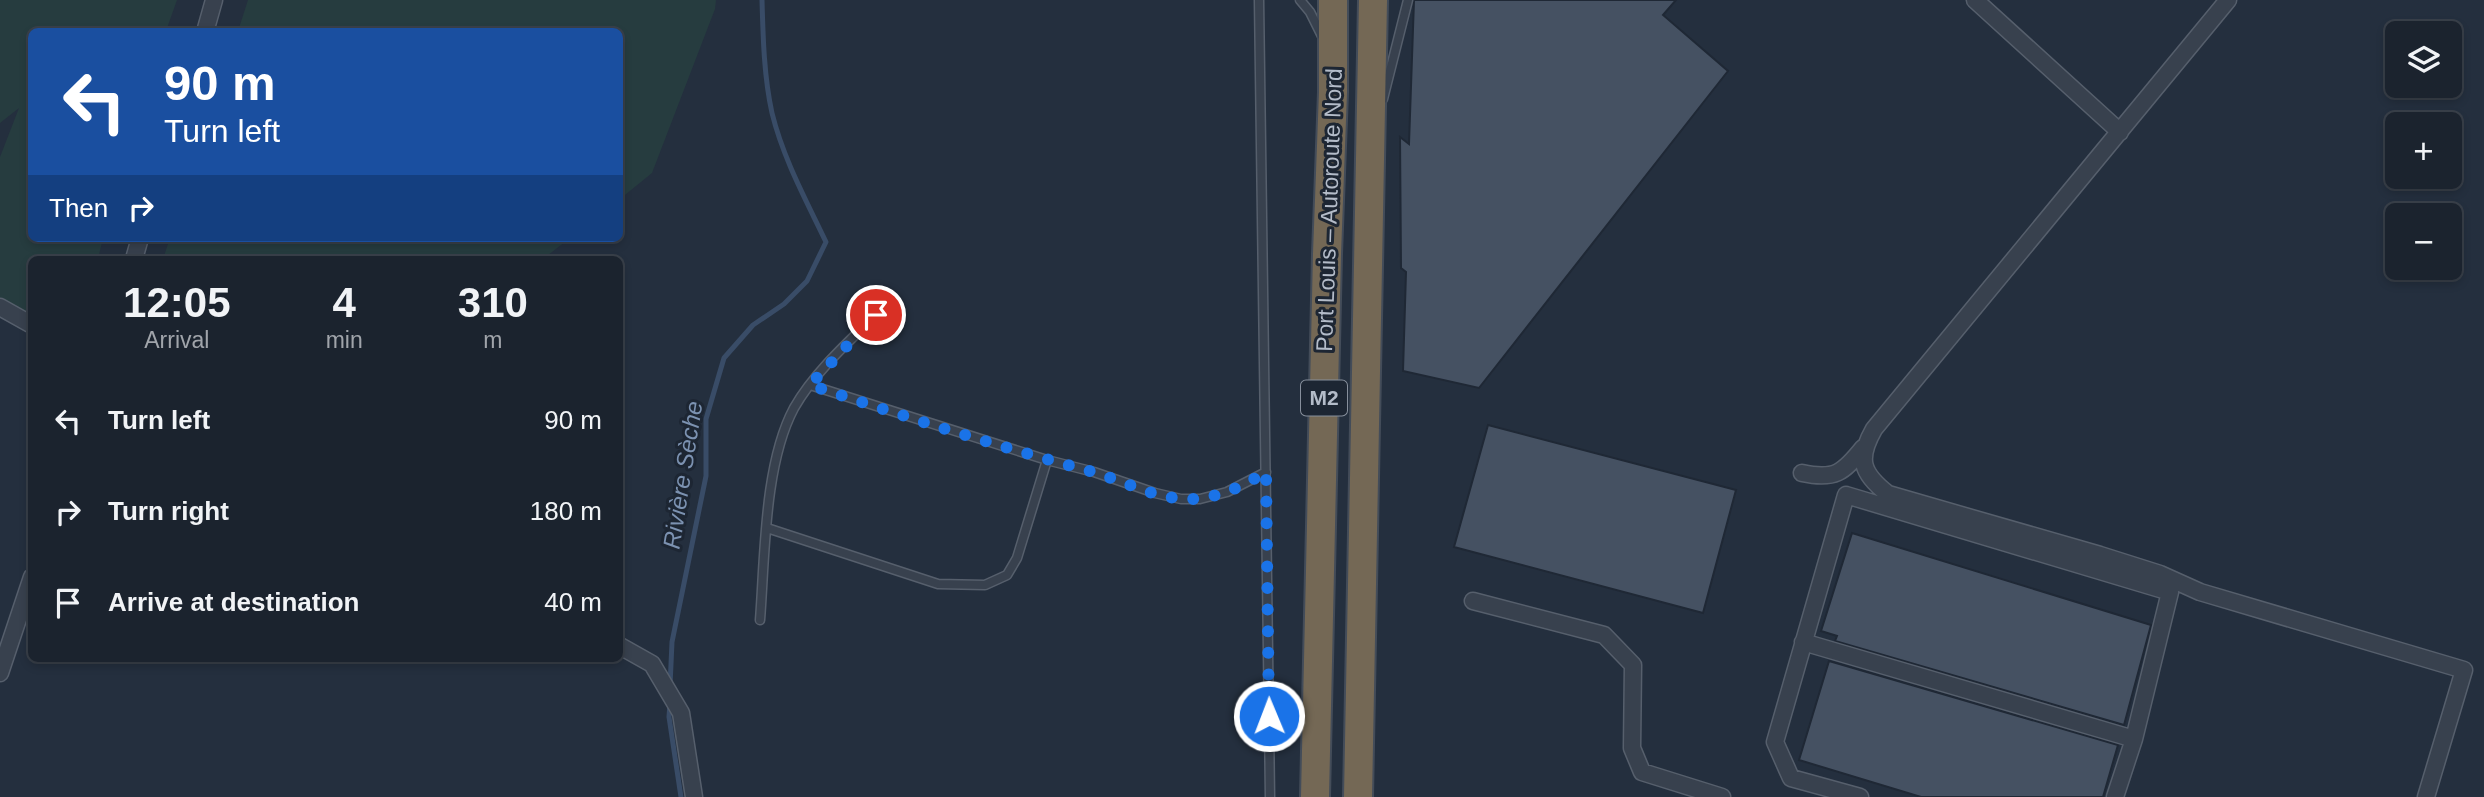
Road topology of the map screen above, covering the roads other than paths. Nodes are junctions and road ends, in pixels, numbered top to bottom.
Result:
1 (214, 0) edge
2 (1259, 0) edge
3 (1300, 0) edge
4 (1333, 0) edge
5 (1373, 0) edge
6 (1408, 0) edge
7 (1975, 0) edge
8 (2228, 0) edge
9 (206, 28) edge
10 (1333, 92) junction
11 (2120, 132) junction
12 (1370, 148) junction
13 (0, 307) edge
14 (876, 315) dead end
15 (28, 324) edge
16 (810, 385) junction
17 (1865, 446) junction
18 (1047, 460) junction
19 (1266, 472) junction
20 (1802, 473) dead end
21 (767, 528) junction
22 (28, 589) edge
23 (1473, 601) dead end
24 (760, 620) dead end
25 (1803, 642) junction
26 (623, 648) edge
27 (0, 673) edge
28 (2134, 739) junction
29 (694, 797) edge
30 (1270, 797) edge
31 (1315, 797) edge
32 (1358, 797) edge
33 (1723, 797) edge
34 (1860, 797) edge
35 (2115, 797) edge
36 (2426, 797) edge

1 - 9 street
2 - 19 lane
3 - 10 lane
4 - 10 highway, Port Louis – Autoroute Nord / M2
5 - 12 highway, Port Louis – Autoroute Nord / M2
6 - 12 lane
7 - 11 street
8 - 11 street
10 - 31 highway, Port Louis – Autoroute Nord / M2
11 - 17 street
12 - 32 highway, Port Louis – Autoroute Nord / M2
13 - 15 street
14 - 16 lane
16 - 18 lane
16 - 21 lane
17 - 20 street
17 - 36 street
18 - 19 lane
18 - 21 lane
19 - 30 lane
21 - 24 lane
22 - 27 street
23 - 33 street
25 - 28 street
25 - 28 street
25 - 34 street
26 - 29 street
28 - 35 street

